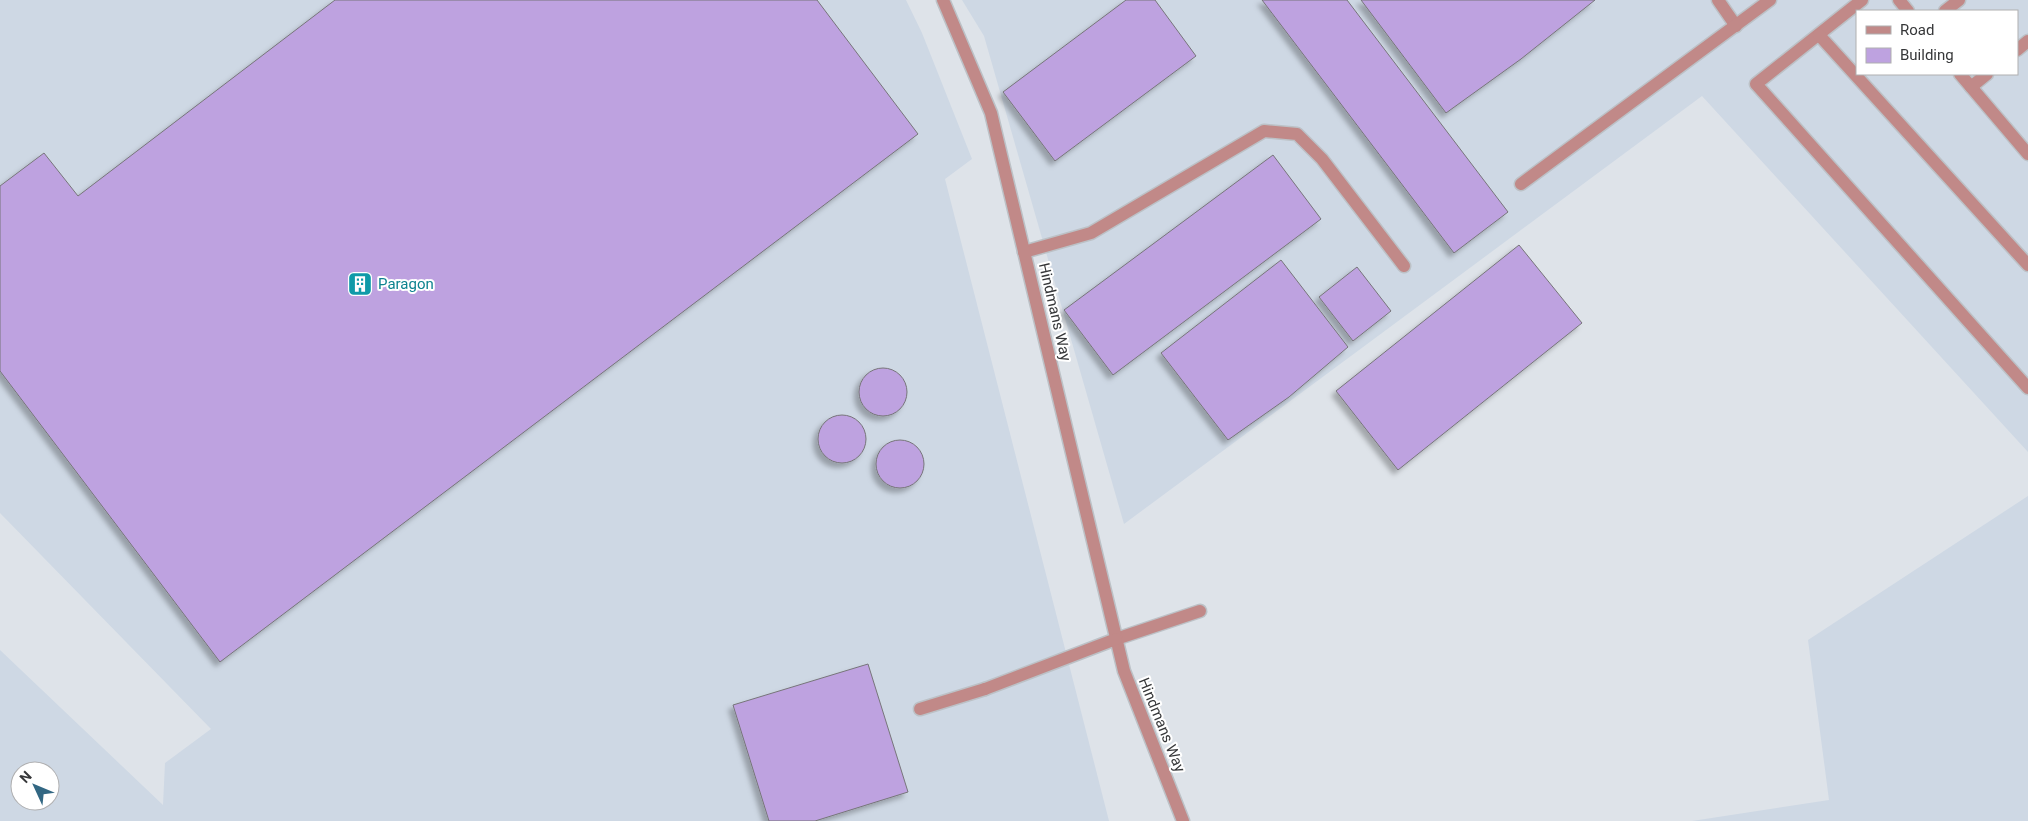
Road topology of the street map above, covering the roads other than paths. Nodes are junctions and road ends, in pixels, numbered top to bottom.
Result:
1 (943, 0) edge
2 (1718, 0) edge
3 (1770, 0) edge
4 (1862, 0) edge
5 (1899, 0) edge
6 (1959, 0) edge
7 (1907, 10) edge
8 (1946, 10) edge
9 (1736, 26) junction
10 (1819, 35) junction
11 (2028, 41) edge
12 (2018, 49) edge
13 (1961, 75) edge
14 (1986, 75) edge
15 (1970, 87) junction
16 (2028, 154) edge
17 (1521, 184) dead end
18 (1024, 252) junction
19 (2028, 265) edge
20 (1404, 266) dead end
21 (2028, 388) edge
22 (1200, 611) dead end
23 (1116, 639) junction
24 (920, 709) dead end
25 (1183, 821) edge

1 - 18 street, Hindmans Way
2 - 9 street
3 - 9 street
4 - 10 street
5 - 7 street
6 - 8 street
9 - 17 street
10 - 19 street
10 - 21 street
11 - 12 street
13 - 15 street
14 - 15 street
15 - 16 street
18 - 20 street
18 - 23 street, Hindmans Way
22 - 23 street
23 - 24 street
23 - 25 street, Hindmans Way

